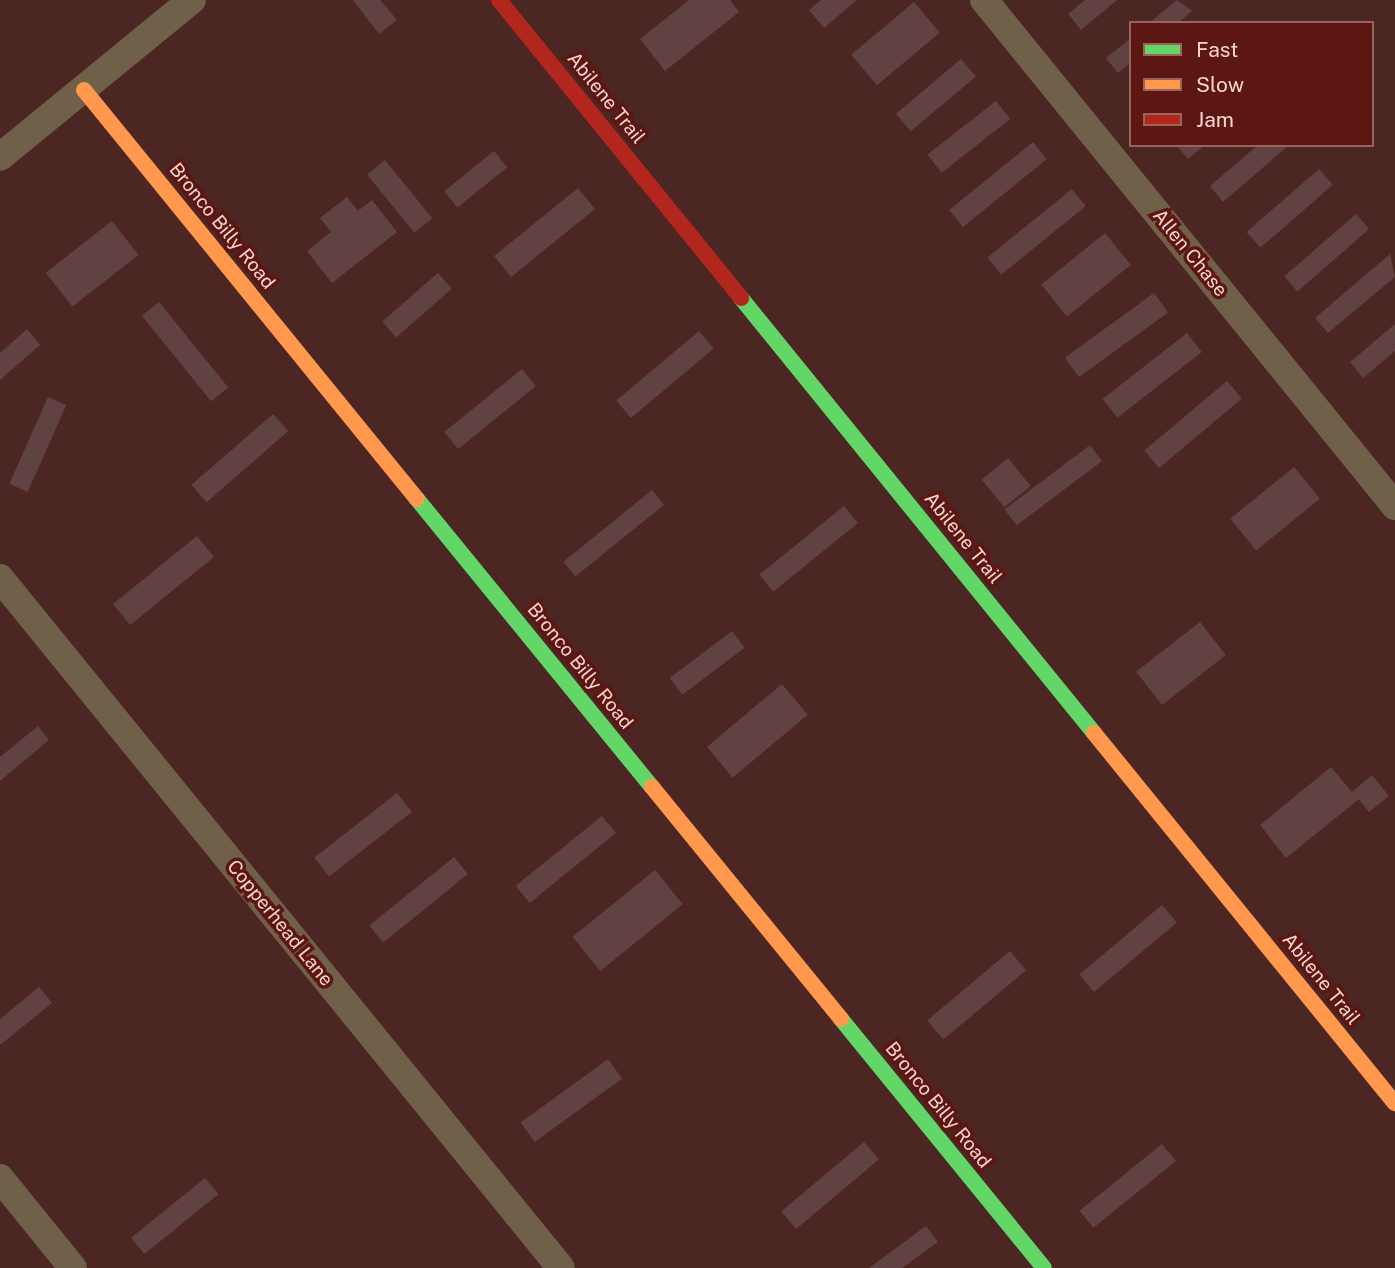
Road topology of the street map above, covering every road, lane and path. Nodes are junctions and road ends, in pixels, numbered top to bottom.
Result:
1 (192, 0) edge
2 (499, 0) edge
3 (984, 0) edge
4 (84, 90) junction
5 (0, 157) edge
6 (1395, 506) edge
7 (0, 578) edge
8 (1395, 1103) edge
9 (0, 1178) edge
10 (73, 1268) edge
11 (561, 1268) edge
12 (1044, 1268) edge

1 - 4 street
2 - 8 street, Abilene Trail
3 - 6 street, Allen Chase
4 - 5 street
4 - 12 street, Bronco Billy Road
7 - 11 street, Copperhead Lane
9 - 10 street

